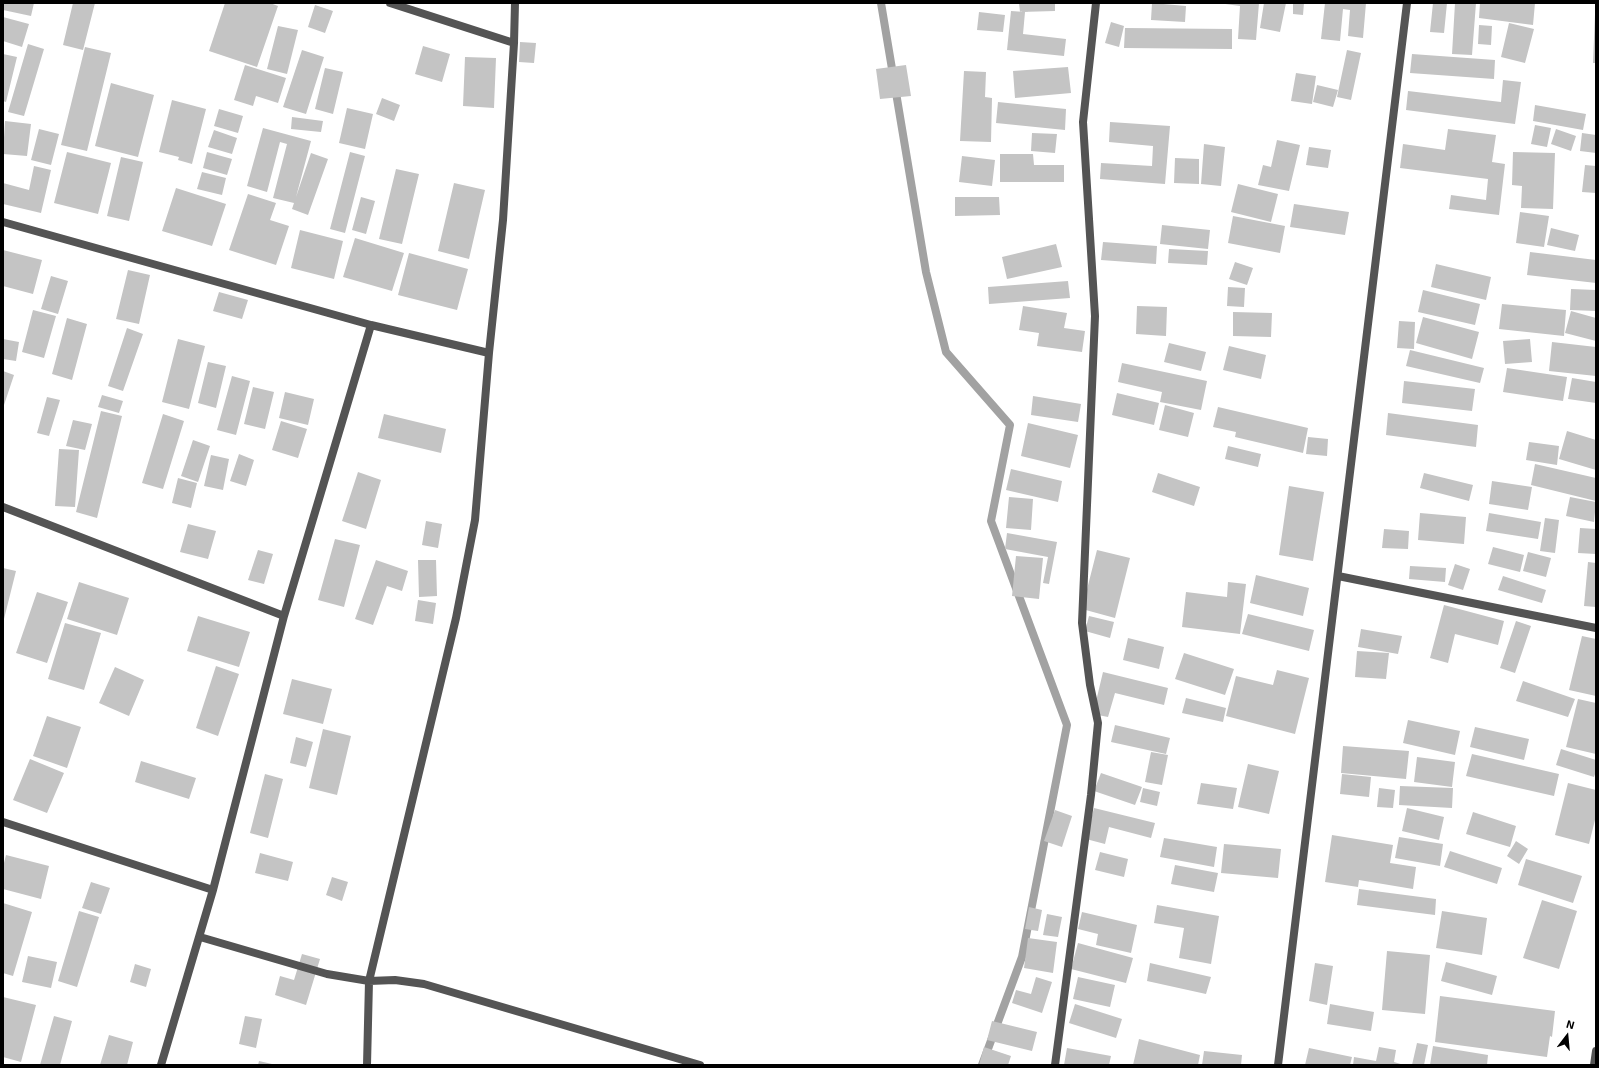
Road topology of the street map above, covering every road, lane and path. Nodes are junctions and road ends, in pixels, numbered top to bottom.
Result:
1 (390, 3) edge
2 (515, 3) edge
3 (1096, 3) edge
4 (1407, 3) edge
5 (514, 43) junction
6 (3, 222) edge
7 (371, 325) junction
8 (489, 353) junction
9 (3, 507) edge
10 (1338, 576) junction
11 (284, 616) junction
12 (1596, 628) edge
13 (3, 822) edge
14 (213, 890) junction
15 (200, 937) junction
16 (369, 981) junction
17 (1596, 1050) edge
18 (161, 1065) edge
19 (367, 1065) edge
20 (700, 1065) edge
21 (1055, 1065) edge
22 (1278, 1065) edge
23 (1594, 1065) edge

1 - 5 street
2 - 5 street
3 - 21 street
4 - 10 street
5 - 8 street
6 - 7 street
7 - 8 street
7 - 11 street
8 - 16 street
9 - 11 street
10 - 12 street
10 - 22 street
11 - 14 street
13 - 14 street
14 - 15 street
15 - 16 street
15 - 18 street
16 - 19 street
16 - 20 street
17 - 23 street

